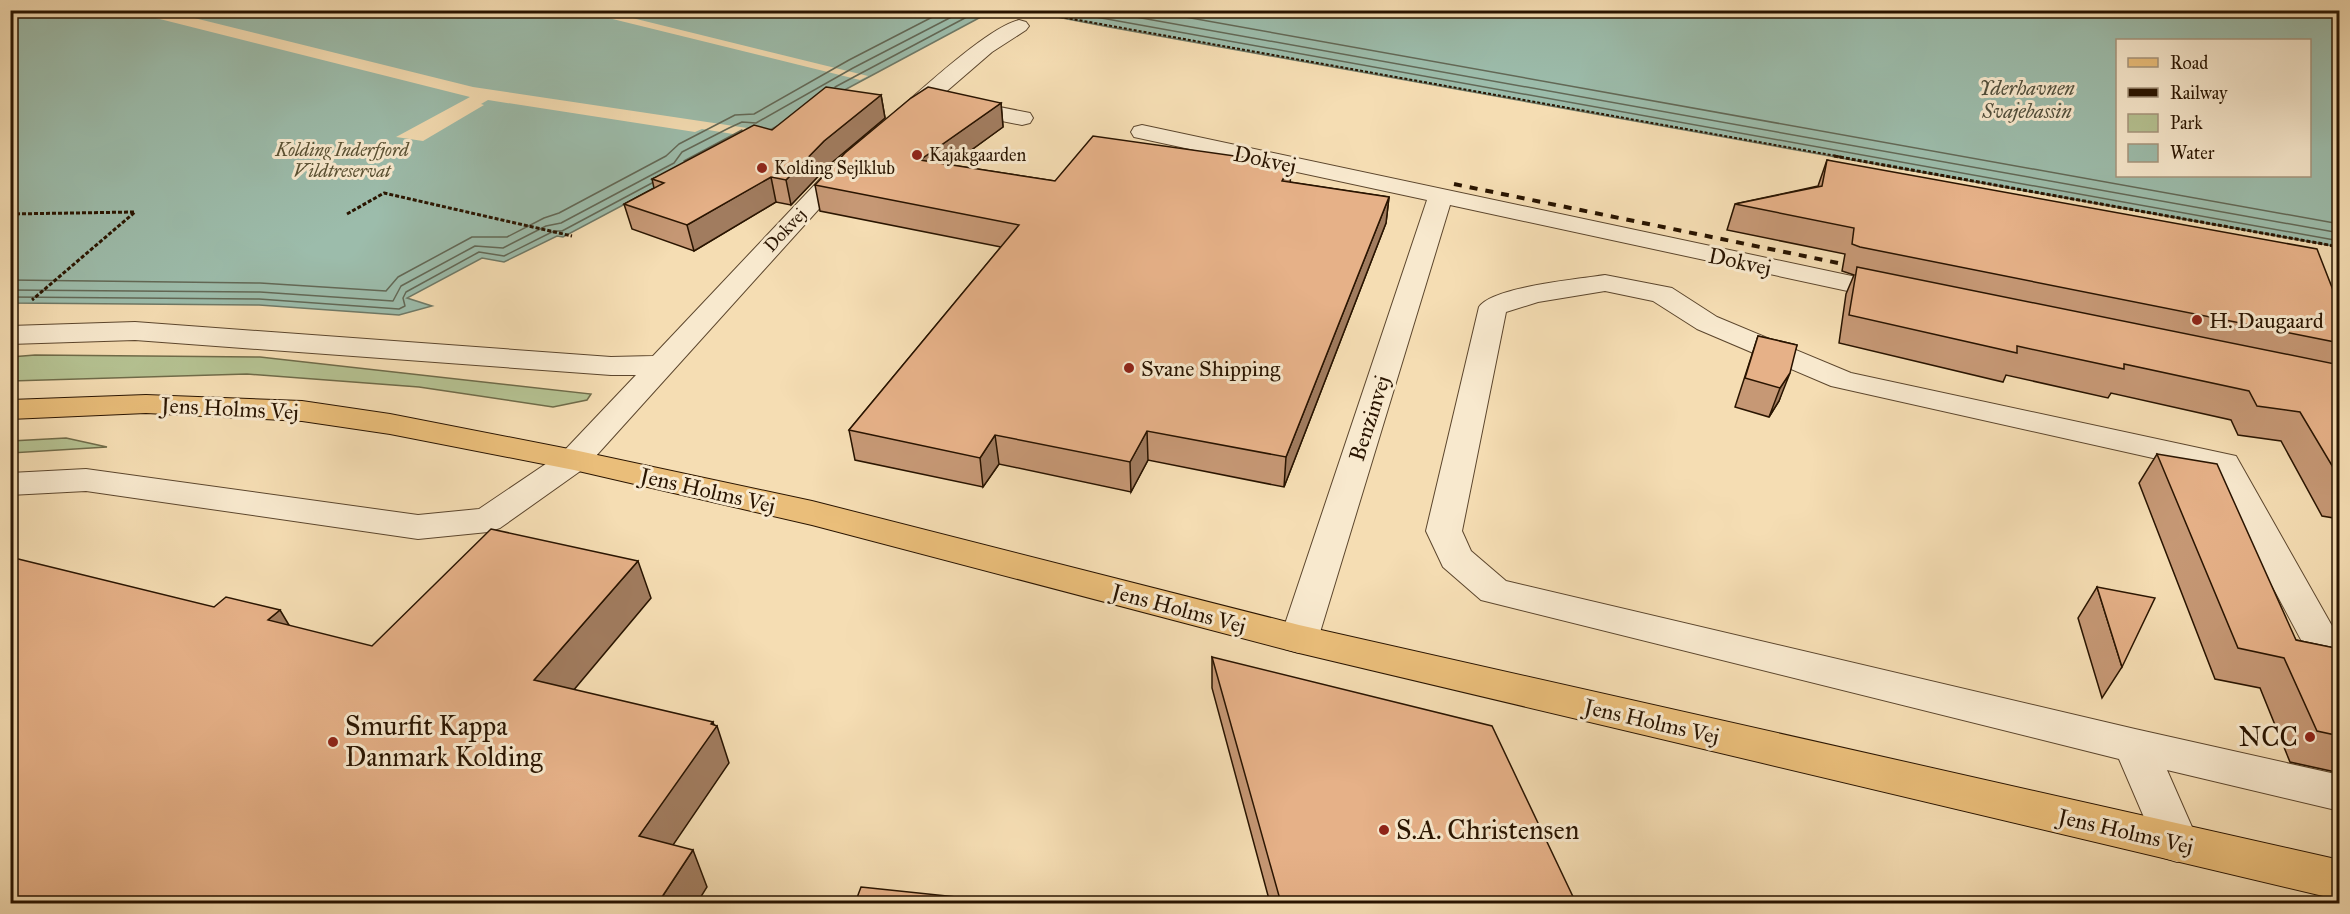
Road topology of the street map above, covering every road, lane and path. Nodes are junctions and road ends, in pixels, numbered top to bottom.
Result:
1 (1047, 15) dead end
2 (1019, 26) dead end
3 (925, 99) junction
4 (1022, 118) dead end
5 (1142, 132) dead end
6 (1440, 198) junction
7 (10, 214) edge
8 (347, 214) dead end
9 (572, 236) dead end
10 (2340, 247) edge
11 (1919, 298) edge
12 (28, 303) dead end
13 (10, 334) edge
14 (660, 365) junction
15 (10, 410) edge
16 (574, 460) junction
17 (10, 484) edge
18 (1299, 639) junction
19 (2330, 657) edge
20 (2135, 746) junction
21 (2340, 793) edge
22 (2177, 843) junction
23 (2340, 880) edge

1 - 10 path
2 - 3 street, Dokvej
3 - 4 street
3 - 14 street, Dokvej
5 - 6 street, Dokvej
6 - 11 street, Dokvej
6 - 18 street, Benzinvej
7 - 12 path
8 - 9 path
13 - 14 street
14 - 16 street, Dokvej
15 - 16 main road, Jens Holms Vej
16 - 17 street, Dokvej
16 - 18 main road, Jens Holms Vej
18 - 22 main road, Jens Holms Vej
19 - 20 street
20 - 21 street
20 - 22 street
22 - 23 main road, Jens Holms Vej

